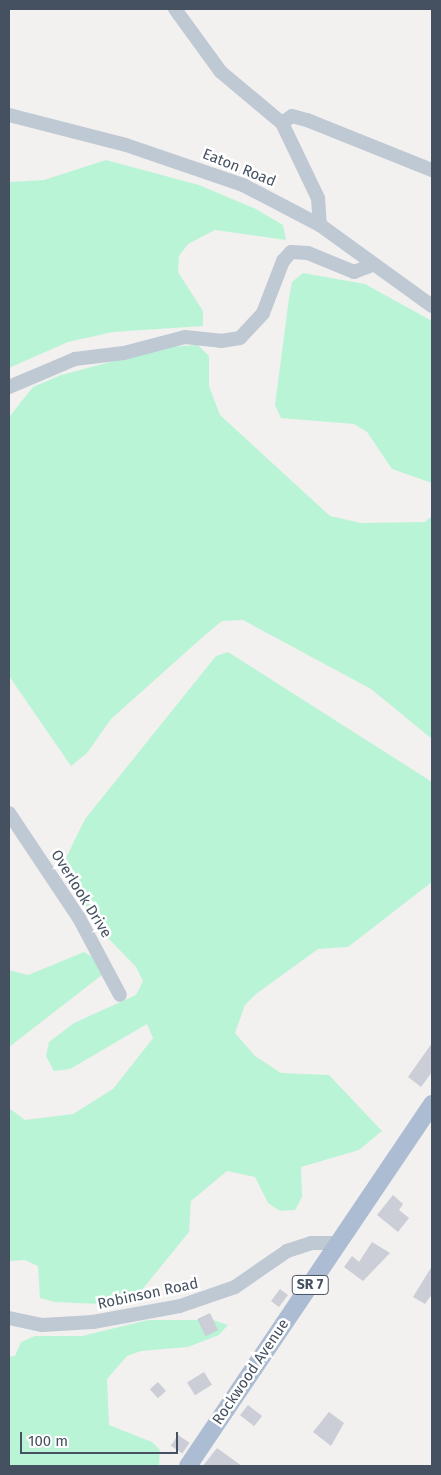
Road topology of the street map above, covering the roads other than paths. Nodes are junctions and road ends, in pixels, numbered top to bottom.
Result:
1 (175, 9) edge
2 (9, 115) edge
3 (282, 123) junction
4 (432, 170) edge
5 (320, 224) junction
6 (372, 265) junction
7 (432, 306) edge
8 (9, 387) edge
9 (9, 813) edge
10 (120, 995) dead end
11 (432, 1104) edge
12 (338, 1243) junction
13 (9, 1318) edge
14 (188, 1466) edge

1 - 3 street
2 - 5 street, Eaton Road
3 - 4 street
3 - 5 street
5 - 6 street, Eaton Road
6 - 7 street, Eaton Road
6 - 8 street
9 - 10 street, Overlook Drive
11 - 12 main road, Rockwood Avenue / SR 7
12 - 13 street, Robinson Road
12 - 14 main road, Rockwood Avenue / SR 7

